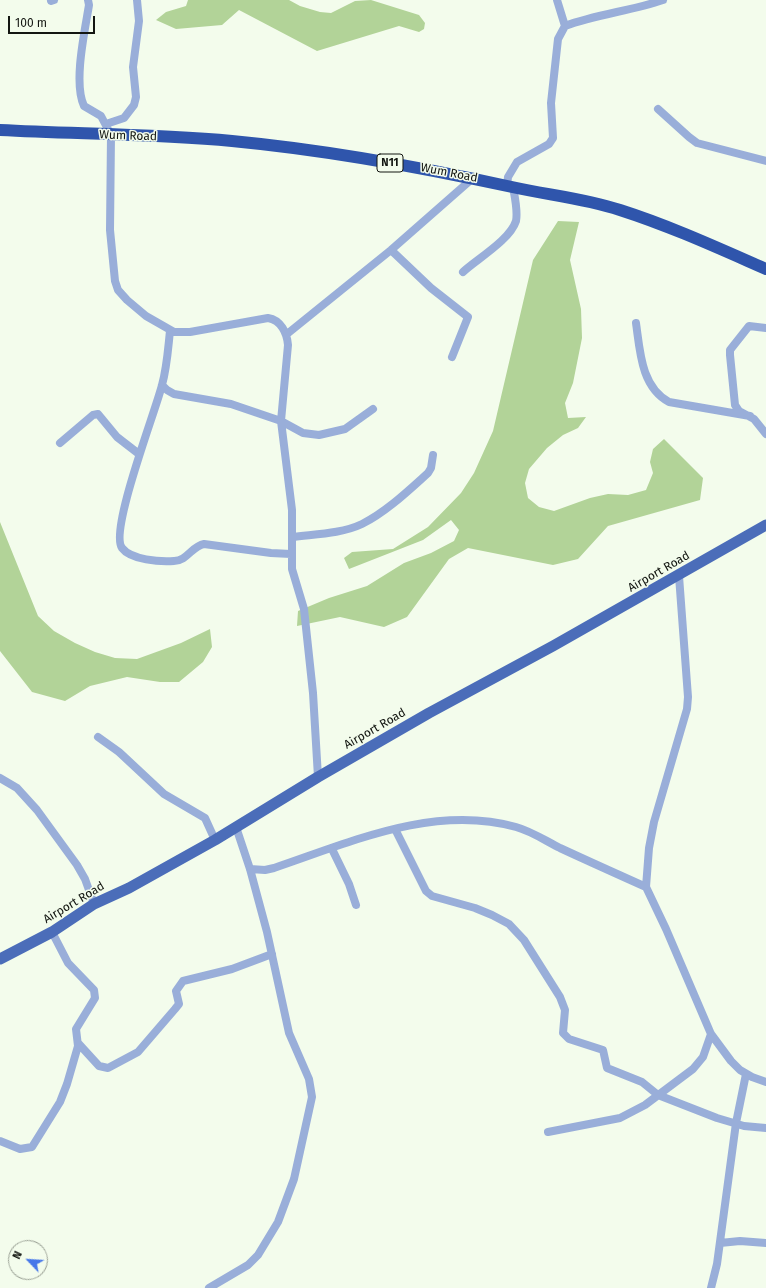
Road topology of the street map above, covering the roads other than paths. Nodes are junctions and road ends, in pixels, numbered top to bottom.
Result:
1 (88, 0) edge
2 (137, 0) edge
3 (557, 0) edge
4 (663, 0) edge
5 (566, 26) junction
6 (658, 109) dead end
7 (0, 130) edge
8 (108, 130) junction
9 (766, 161) edge
10 (473, 178) junction
11 (510, 186) junction
12 (391, 250) junction
13 (766, 269) edge
14 (462, 272) dead end
15 (636, 323) dead end
16 (766, 328) edge
17 (170, 331) junction
18 (287, 334) junction
19 (452, 357) dead end
20 (162, 385) junction
21 (373, 409) dead end
22 (750, 416) junction
23 (281, 421) junction
24 (766, 434) edge
25 (60, 443) dead end
26 (138, 454) junction
27 (433, 455) dead end
28 (766, 525) edge
29 (292, 537) junction
30 (291, 554) junction
31 (679, 576) junction
32 (98, 737) dead end
33 (318, 777) junction
34 (0, 778) edge
35 (236, 827) junction
36 (395, 829) junction
37 (215, 840) junction
38 (332, 849) junction
39 (250, 869) junction
40 (646, 887) junction
41 (94, 904) junction
42 (356, 905) dead end
43 (52, 932) junction
44 (272, 954) junction
45 (0, 959) edge
46 (711, 1034) junction
47 (78, 1043) junction
48 (746, 1074) junction
49 (766, 1082) edge
50 (658, 1095) junction
51 (736, 1123) junction
52 (766, 1128) edge
53 (548, 1132) dead end
54 (0, 1141) edge
55 (720, 1243) junction
56 (766, 1243) edge
57 (209, 1288) edge
58 (711, 1288) edge

1 - 8 street
2 - 8 street
3 - 5 street
4 - 5 street
5 - 11 street
6 - 9 street
7 - 8 highway, Wum Road / N11
8 - 10 highway, Wum Road / N11
8 - 17 street
10 - 11 highway, Wum Road / N11
10 - 12 street
11 - 13 highway, Wum Road / N11
11 - 14 street
12 - 18 street
12 - 19 street
15 - 22 street
16 - 22 street
17 - 18 street
17 - 20 street
18 - 23 street
20 - 23 street
20 - 26 street
21 - 23 street
22 - 24 street
23 - 29 street
25 - 26 street
26 - 30 street
27 - 29 street
28 - 31 main road, Airport Road
29 - 30 street
30 - 33 street
31 - 33 main road, Airport Road
31 - 40 street
32 - 37 street
33 - 35 main road, Airport Road
34 - 41 street
35 - 37 main road, Airport Road
35 - 39 street
36 - 38 street
36 - 40 street
36 - 50 street
37 - 41 main road, Airport Road
38 - 39 street
38 - 42 street
39 - 44 street
40 - 46 street
41 - 43 main road, Airport Road
43 - 45 main road, Airport Road
43 - 47 street
44 - 47 street
44 - 57 street
46 - 48 street
46 - 50 street
47 - 54 street
48 - 49 street
48 - 51 street
50 - 51 street
50 - 53 street
51 - 52 street
51 - 55 street
55 - 56 street
55 - 58 street

